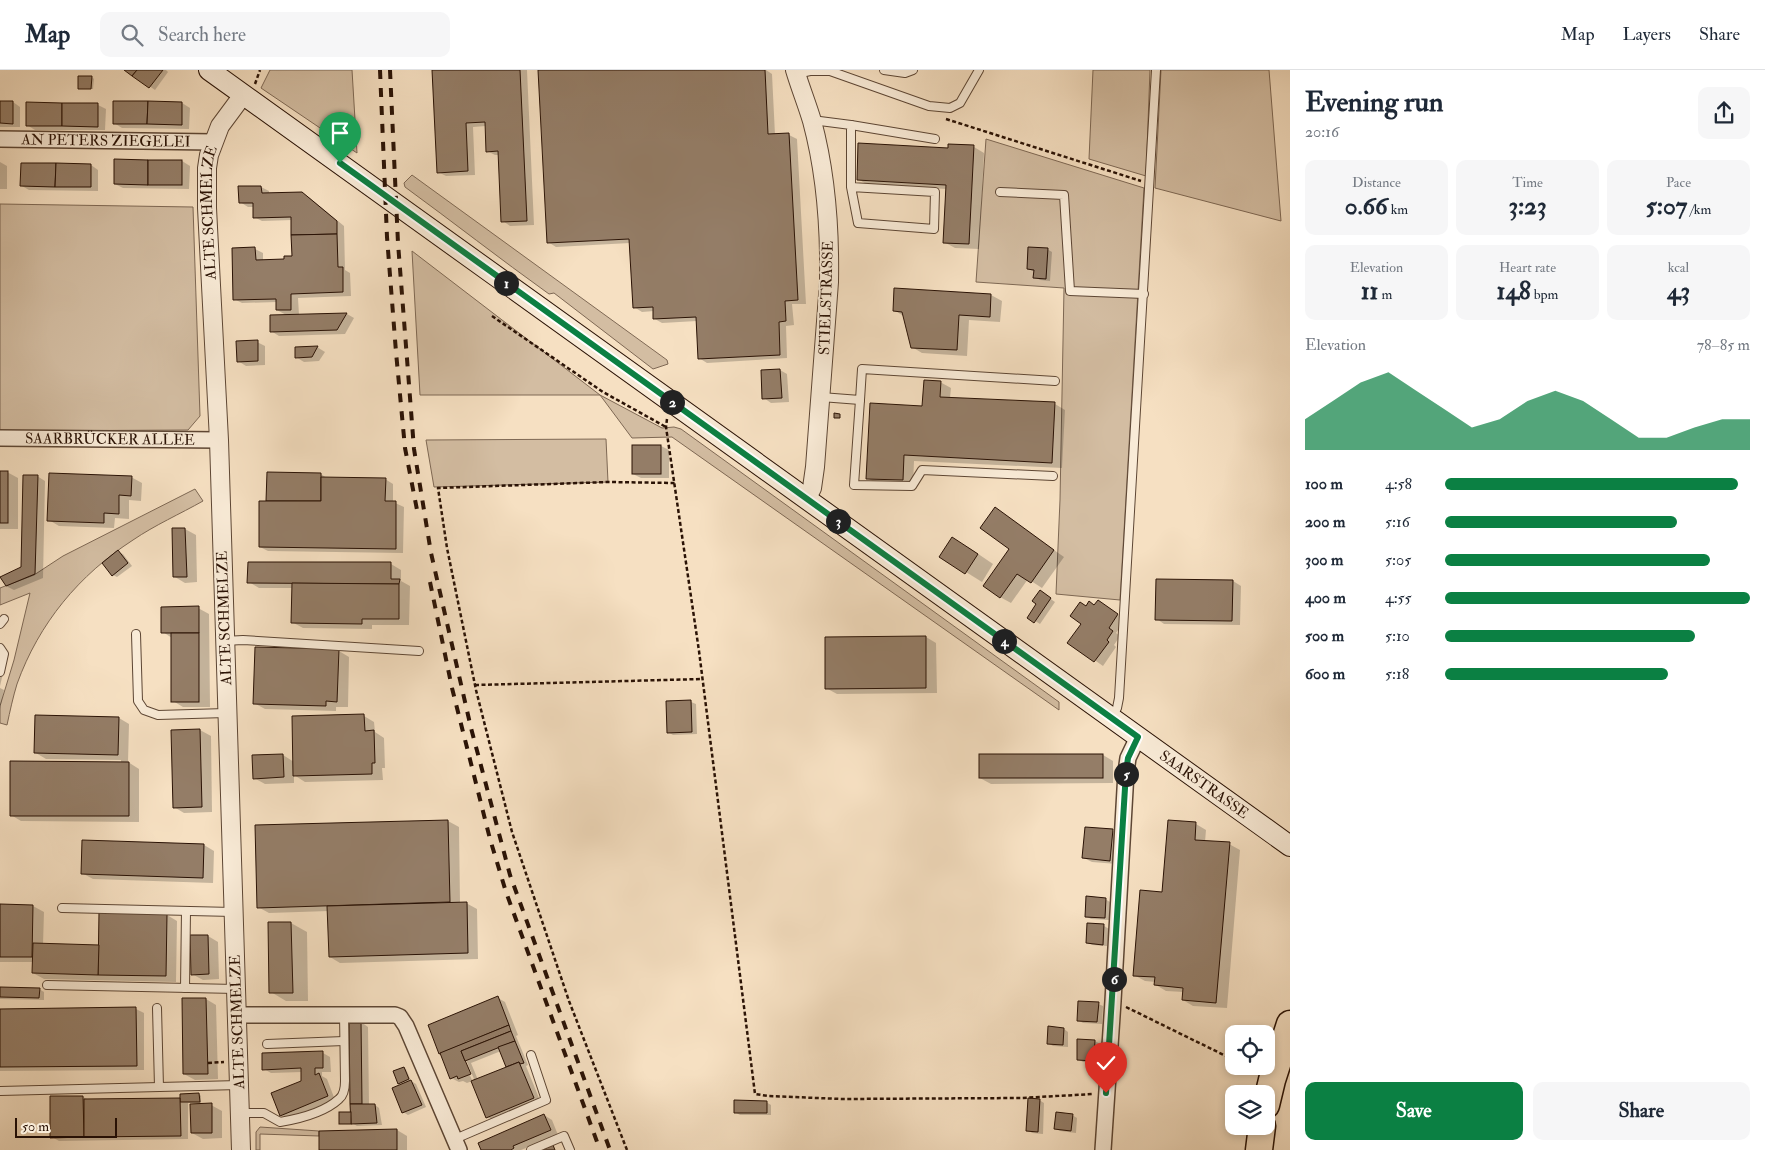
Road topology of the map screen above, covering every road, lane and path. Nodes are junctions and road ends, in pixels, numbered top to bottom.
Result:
1 (209, 70) edge
2 (260, 70) edge
3 (884, 70) edge
4 (913, 70) edge
5 (978, 70) edge
6 (1156, 70) edge
7 (795, 72) edge
8 (249, 90) junction
9 (942, 118) dead end
10 (812, 120) junction
11 (851, 125) junction
12 (0, 139) edge
13 (934, 139) dead end
14 (213, 142) junction
15 (1149, 184) junction
16 (851, 188) junction
17 (1000, 192) dead end
18 (1144, 294) junction
19 (492, 316) dead end
20 (1055, 381) dead end
21 (821, 397) junction
22 (860, 400) junction
23 (674, 403) junction
24 (666, 427) junction
25 (0, 438) edge
26 (219, 440) junction
27 (1053, 476) dead end
28 (675, 483) junction
29 (807, 498) junction
30 (136, 634) dead end
31 (224, 641) junction
32 (0, 648) edge
33 (419, 651) dead end
34 (0, 672) edge
35 (702, 678) junction
36 (474, 684) junction
37 (226, 713) junction
38 (1112, 718) junction
39 (1138, 737) junction
40 (1290, 846) edge
41 (62, 908) dead end
42 (186, 911) junction
43 (233, 912) junction
44 (47, 985) dead end
45 (185, 988) junction
46 (236, 989) junction
47 (1113, 1001) junction
48 (157, 1008) dead end
49 (344, 1014) junction
50 (237, 1015) junction
51 (1290, 1024) edge
52 (344, 1041) junction
53 (267, 1044) dead end
54 (531, 1055) dead end
55 (1225, 1056) edge
56 (239, 1085) junction
57 (1271, 1085) edge
58 (159, 1087) junction
59 (0, 1091) edge
60 (1106, 1093) junction
61 (240, 1113) junction
62 (1261, 1135) edge
63 (457, 1144) edge
64 (241, 1150) edge
65 (531, 1150) edge
66 (570, 1150) edge
67 (627, 1150) edge
68 (1102, 1150) edge
69 (1259, 1150) edge

1 - 8 main road, SAARSTRASSE
2 - 8 path
3 - 4 lane
5 - 7 lane
6 - 15 lane
7 - 10 street, STIELSTRASSE
8 - 14 street, ALTE SCHMELZE
8 - 23 main road, SAARSTRASSE
9 - 15 path
10 - 11 lane
10 - 21 street, STIELSTRASSE
11 - 13 lane
11 - 16 lane
12 - 14 street, AN PETERS ZIEGELEI
14 - 26 street, ALTE SCHMELZE
15 - 18 lane
16 - 16 lane
17 - 18 lane
18 - 38 lane
19 - 24 path
20 - 22 lane
21 - 22 lane
21 - 29 street, STIELSTRASSE
22 - 27 lane
23 - 24 path
23 - 29 main road, SAARSTRASSE
24 - 28 path
25 - 26 street, SAARBRÜCKER ALLEE
26 - 31 street, ALTE SCHMELZE
28 - 35 path
28 - 36 path
29 - 38 main road, SAARSTRASSE
30 - 37 lane
31 - 33 lane
31 - 37 street, ALTE SCHMELZE
32 - 34 lane
35 - 36 path
35 - 60 path
36 - 67 path
37 - 43 street, ALTE SCHMELZE
38 - 39 main road, SAARSTRASSE
39 - 40 main road, SAARSTRASSE
39 - 47 street
41 - 42 lane
42 - 43 lane
42 - 45 lane
43 - 46 street, ALTE SCHMELZE
44 - 45 lane
45 - 46 lane
46 - 50 street, ALTE SCHMELZE
47 - 55 path
47 - 60 street
48 - 58 lane
49 - 50 street
49 - 52 lane
49 - 63 street
50 - 56 street, ALTE SCHMELZE
51 - 57 highway
52 - 53 lane
52 - 61 lane
54 - 63 lane
56 - 58 lane
56 - 61 street, ALTE SCHMELZE
58 - 59 lane
60 - 68 street
61 - 64 street, ALTE SCHMELZE
62 - 69 highway
65 - 66 lane

